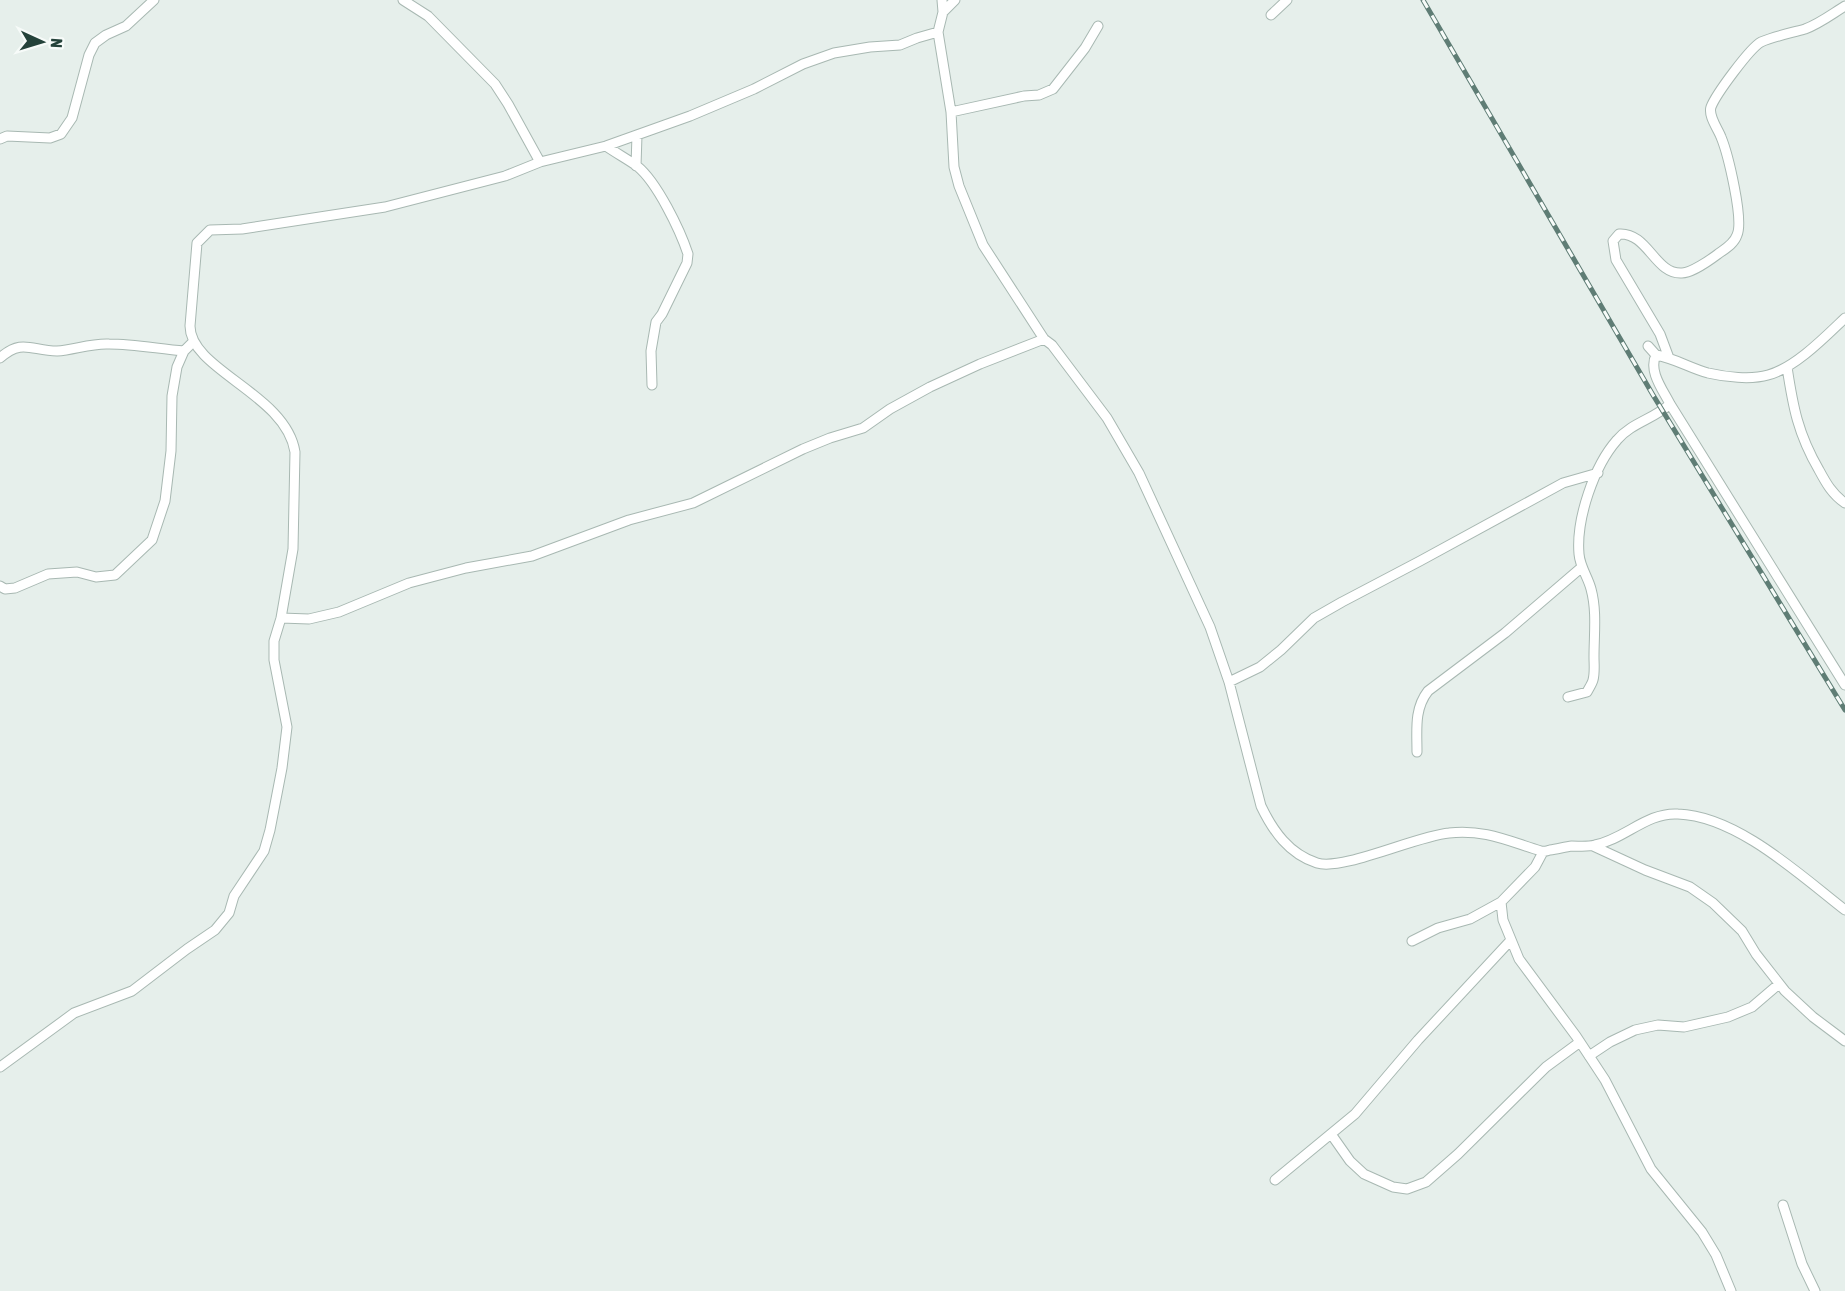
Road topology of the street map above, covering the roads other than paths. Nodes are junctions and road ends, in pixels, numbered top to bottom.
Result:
1 (154, 0) edge
2 (403, 0) edge
3 (942, 0) edge
4 (955, 0) edge
5 (1287, 0) edge
6 (1845, 6) edge
7 (943, 12) junction
8 (1271, 15) dead end
9 (1098, 26) dead end
10 (938, 32) junction
11 (951, 112) junction
12 (637, 135) junction
13 (0, 139) edge
14 (606, 146) junction
15 (540, 162) junction
16 (636, 166) junction
17 (1845, 318) edge
18 (1044, 339) junction
19 (193, 342) junction
20 (1648, 346) dead end
21 (184, 351) junction
22 (1656, 356) junction
23 (0, 358) edge
24 (1669, 358) junction
25 (1787, 367) junction
26 (652, 385) dead end
27 (1670, 404) junction
28 (1598, 472) junction
29 (1845, 503) edge
30 (1582, 567) junction
31 (0, 586) edge
32 (280, 618) junction
33 (1229, 682) junction
34 (1845, 685) edge
35 (1568, 697) dead end
36 (1417, 752) dead end
37 (1593, 846) junction
38 (1543, 852) junction
39 (1501, 902) junction
40 (1845, 910) edge
41 (1511, 940) junction
42 (1412, 941) dead end
43 (1779, 984) junction
44 (1845, 1041) edge
45 (1580, 1042) junction
46 (1589, 1056) junction
47 (0, 1067) edge
48 (1331, 1134) junction
49 (1275, 1180) dead end
50 (1783, 1205) dead end
51 (1731, 1291) edge
52 (1815, 1291) edge

1 - 13 street
2 - 15 street
3 - 7 street
4 - 7 street
5 - 8 street
6 - 24 street
7 - 10 street
9 - 11 street
10 - 11 street
10 - 12 street
11 - 18 street
12 - 14 street
12 - 16 street
14 - 15 street
14 - 16 street
15 - 19 street
16 - 26 street
17 - 25 street
18 - 32 street
18 - 33 street
19 - 21 street
19 - 32 street
20 - 22 street
21 - 23 street
21 - 31 street
22 - 24 street
22 - 27 street
24 - 25 street
25 - 29 street
27 - 28 street
27 - 34 street
28 - 30 street
28 - 33 street
30 - 35 street
30 - 36 street
32 - 47 street
33 - 38 street
37 - 38 street
37 - 40 street
37 - 43 street
38 - 39 street
39 - 41 street
39 - 42 street
41 - 45 street
41 - 48 street
43 - 44 street
43 - 46 street
45 - 46 street
45 - 48 street
46 - 51 street
48 - 49 street
50 - 52 street

